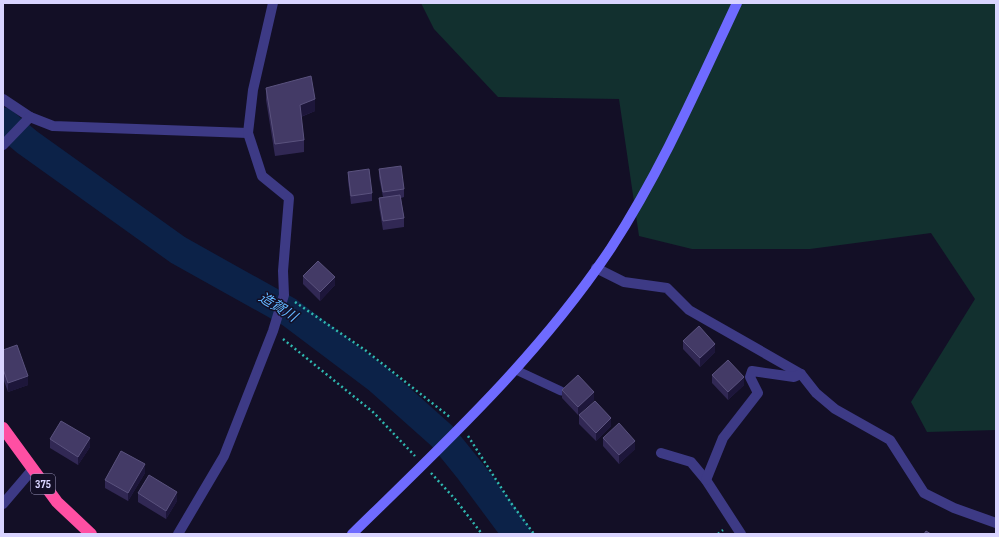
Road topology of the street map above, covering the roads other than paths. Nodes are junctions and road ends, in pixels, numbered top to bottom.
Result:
1 (273, 3) edge
2 (737, 3) edge
3 (3, 99) edge
4 (28, 119) junction
5 (248, 133) junction
6 (5, 143) edge
7 (596, 268) junction
8 (516, 370) junction
9 (801, 374) junction
10 (561, 391) edge
11 (3, 428) edge
12 (660, 453) dead end
13 (32, 470) junction
14 (706, 480) junction
15 (3, 504) edge
16 (996, 523) edge
17 (91, 534) edge
18 (178, 534) edge
19 (352, 534) edge
20 (741, 534) edge

1 - 5 street
2 - 7 street
3 - 4 street
4 - 5 street
4 - 6 street
5 - 18 street
7 - 8 street
7 - 9 street
8 - 10 lane
8 - 19 street
9 - 14 street
9 - 16 street
11 - 13 highway, 375
12 - 14 street
13 - 15 street
13 - 17 highway, 375
14 - 20 street

